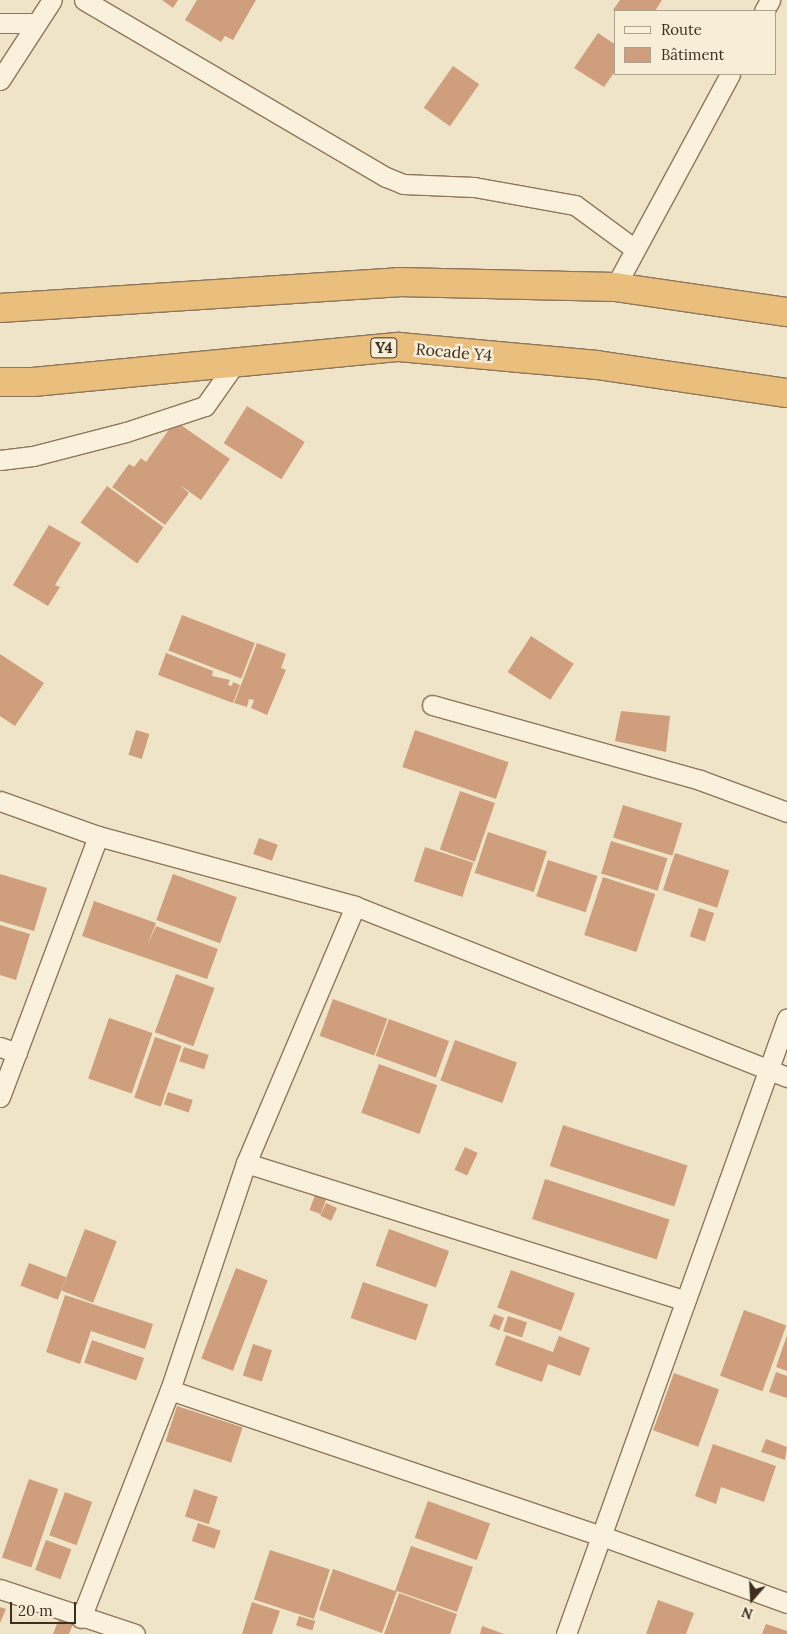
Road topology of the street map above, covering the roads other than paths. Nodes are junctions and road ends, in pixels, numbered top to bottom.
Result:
1 (52, 0) edge
2 (84, 0) edge
3 (0, 23) edge
4 (36, 23) junction
5 (729, 75) edge
6 (0, 80) edge
7 (635, 249) junction
8 (615, 287) junction
9 (0, 308) edge
10 (787, 312) edge
11 (236, 362) junction
12 (0, 382) edge
13 (780, 392) edge
14 (0, 460) edge
15 (432, 705) dead end
16 (0, 801) edge
17 (787, 812) edge
18 (98, 836) junction
19 (355, 906) junction
20 (787, 1018) edge
21 (8, 1050) edge
22 (767, 1070) junction
23 (787, 1077) edge
24 (0, 1097) edge
25 (246, 1163) junction
26 (684, 1300) junction
27 (170, 1390) junction
28 (602, 1536) junction
29 (0, 1588) edge
30 (787, 1603) edge
31 (81, 1618) junction
32 (135, 1634) edge
33 (566, 1634) edge

1 - 4 street
2 - 7 street
3 - 4 street
4 - 6 street
5 - 7 street
7 - 8 street
8 - 9 highway
8 - 10 highway
11 - 12 highway, Rocade Y4 / Y4
11 - 13 highway, Rocade Y4 / Y4
11 - 14 street
15 - 17 street
16 - 18 street
18 - 19 street
18 - 21 street
19 - 22 street
19 - 25 street
20 - 22 street
21 - 24 street
22 - 23 street
22 - 26 street
25 - 26 street
25 - 27 street
26 - 28 street
27 - 28 street
27 - 31 street
28 - 30 street
28 - 33 street
29 - 31 street
31 - 32 street

